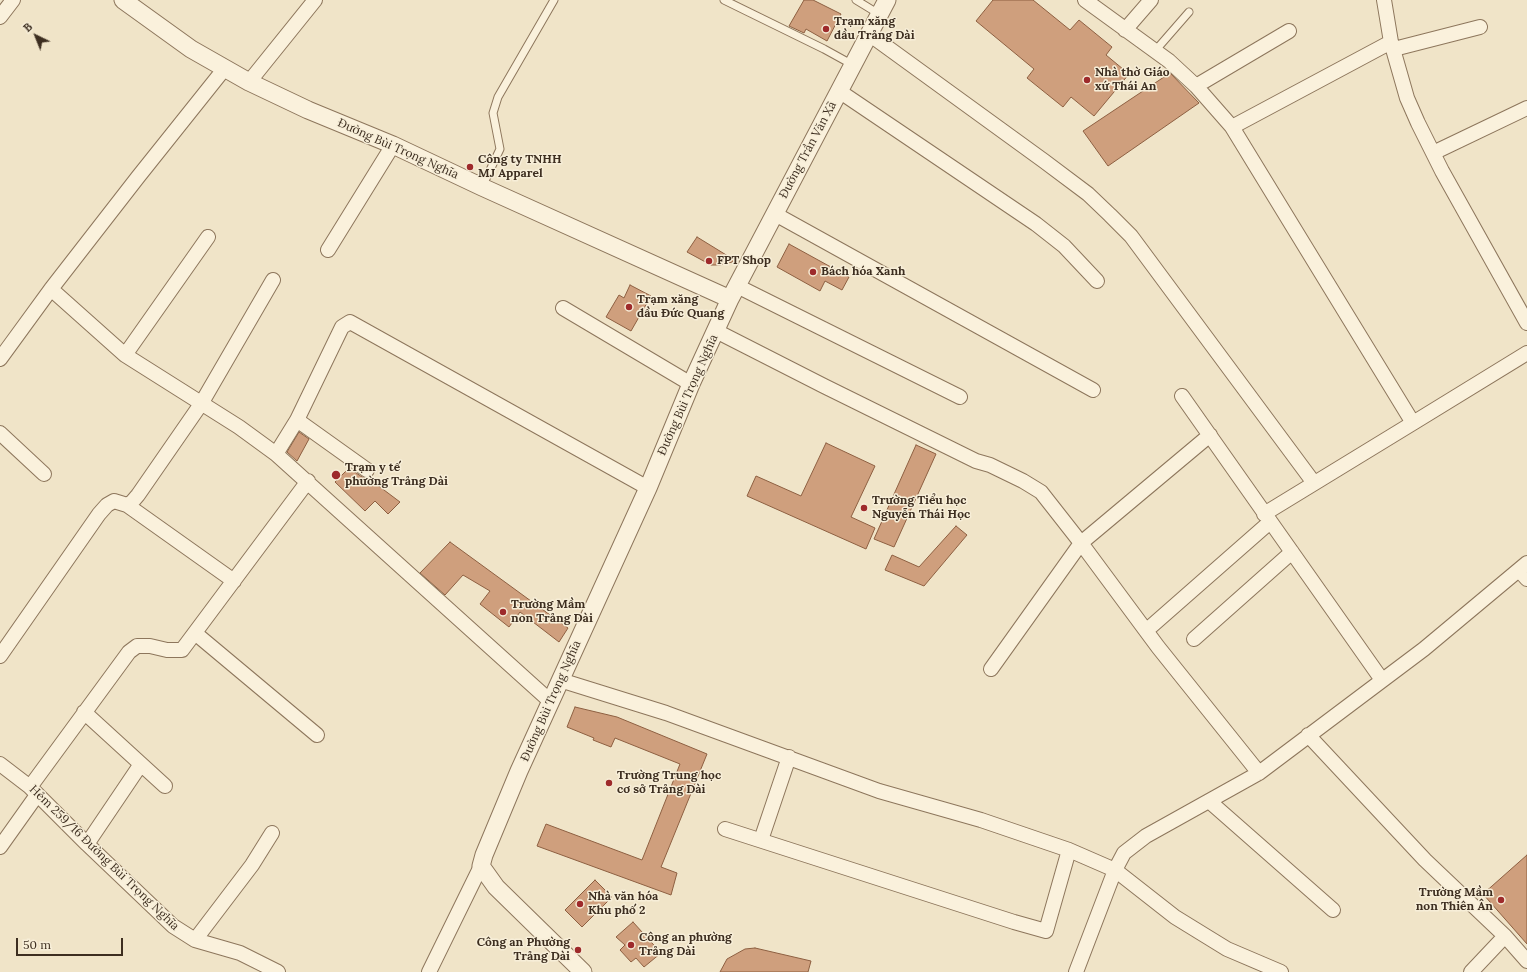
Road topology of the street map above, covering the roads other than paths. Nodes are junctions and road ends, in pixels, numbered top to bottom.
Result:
1 (12, 0) edge
2 (123, 0) edge
3 (315, 0) edge
4 (554, 0) edge
5 (724, 0) edge
6 (856, 0) edge
7 (1151, 0) edge
8 (1384, 0) edge
9 (1092, 2) edge
10 (883, 7) edge
11 (1189, 12) dead end
12 (0, 18) edge
13 (1480, 27) dead end
14 (1125, 30) junction
15 (1289, 31) dead end
16 (869, 34) junction
17 (1393, 45) junction
18 (1155, 51) junction
19 (853, 65) junction
20 (224, 68) junction
21 (249, 82) junction
22 (1196, 86) junction
23 (839, 91) junction
24 (1527, 108) edge
25 (1232, 127) junction
26 (393, 145) junction
27 (1433, 153) junction
28 (482, 187) junction
29 (775, 214) junction
30 (208, 237) dead end
31 (328, 250) dead end
32 (273, 280) dead end
33 (1097, 281) dead end
34 (51, 289) junction
35 (733, 292) junction
36 (563, 308) dead end
37 (1527, 323) edge
38 (716, 331) junction
39 (1527, 353) edge
40 (125, 355) junction
41 (0, 359) edge
42 (691, 384) junction
43 (1093, 390) dead end
44 (1182, 396) dead end
45 (960, 397) dead end
46 (201, 404) junction
47 (297, 420) junction
48 (1413, 423) junction
49 (0, 433) edge
50 (1210, 435) junction
51 (276, 454) junction
52 (367, 470) dead end
53 (44, 474) dead end
54 (308, 481) junction
55 (1314, 483) junction
56 (648, 488) junction
57 (127, 505) junction
58 (1267, 518) junction
59 (1081, 543) junction
60 (1292, 552) junction
61 (1524, 570) edge
62 (234, 581) junction
63 (1146, 630) junction
64 (195, 633) junction
65 (1194, 640) dead end
66 (0, 656) edge
67 (991, 669) dead end
68 (560, 680) junction
69 (1382, 680) junction
70 (550, 700) junction
71 (84, 712) junction
72 (317, 735) dead end
73 (1308, 735) junction
74 (789, 757) junction
75 (0, 764) edge
76 (141, 764) junction
77 (1259, 773) junction
78 (165, 786) dead end
79 (33, 791) junction
80 (1209, 801) junction
81 (725, 829) dead end
82 (272, 833) dead end
83 (761, 840) junction
84 (87, 844) junction
85 (0, 847) edge
86 (1069, 850) junction
87 (481, 866) junction
88 (1115, 870) junction
89 (1333, 910) dead end
90 (1505, 936) junction
91 (195, 940) junction
92 (1527, 961) edge
93 (278, 972) edge
94 (429, 972) edge
95 (583, 972) edge
96 (1076, 972) edge
97 (1281, 972) edge
98 (1471, 972) edge

1 - 12 street
2 - 20 street, Đường Bùi Trọng Nghĩa
3 - 21 street
4 - 28 lane
5 - 19 lane
6 - 10 lane
7 - 14 street
8 - 17 street
9 - 14 street
10 - 16 street, Đường Trần Văn Xã
11 - 18 lane
13 - 17 street
14 - 18 street
15 - 22 street
16 - 19 street, Đường Trần Văn Xã
16 - 55 street
17 - 25 street
17 - 27 street
18 - 22 street
19 - 23 street, Đường Trần Văn Xã
20 - 21 street, Đường Bùi Trọng Nghĩa
20 - 34 street
21 - 26 street, Đường Bùi Trọng Nghĩa
22 - 25 street
23 - 29 street, Đường Trần Văn Xã
23 - 33 street
24 - 27 street
25 - 48 street
26 - 28 street, Đường Bùi Trọng Nghĩa
26 - 31 street
27 - 37 street
28 - 35 street, Đường Bùi Trọng Nghĩa
29 - 35 street, Đường Trần Văn Xã
29 - 43 street
30 - 40 street
32 - 46 street
34 - 40 street
34 - 41 street
35 - 38 street, Đường Bùi Trọng Nghĩa
35 - 45 street
36 - 42 street
38 - 42 street, Đường Bùi Trọng Nghĩa
38 - 59 street
39 - 48 street
40 - 46 street
42 - 56 street, Đường Bùi Trọng Nghĩa
44 - 50 street
46 - 51 street
46 - 57 street
47 - 51 street
47 - 52 street
47 - 56 street
48 - 55 street
49 - 53 street
50 - 58 street
50 - 59 street
51 - 54 street
54 - 62 street
54 - 70 street
55 - 58 street
56 - 68 street, Đường Bùi Trọng Nghĩa
57 - 62 street
57 - 66 street
58 - 60 street
58 - 63 street
59 - 63 street
59 - 67 street
60 - 65 street
60 - 69 street
61 - 69 street
62 - 64 street
63 - 77 street
64 - 71 street
64 - 72 street
68 - 70 street, Đường Bùi Trọng Nghĩa
68 - 74 street
69 - 73 street
70 - 87 street, Đường Bùi Trọng Nghĩa
71 - 76 street
71 - 79 street
73 - 77 street
73 - 90 street
74 - 83 street
74 - 86 street
75 - 79 street, Hẻm 259/16 Đường Bùi Trọng Nghĩa
76 - 78 street
76 - 84 street
77 - 80 street
79 - 84 street, Hẻm 259/16 Đường Bùi Trọng Nghĩa
79 - 85 street
80 - 88 street
80 - 89 street
81 - 83 street
82 - 91 street
83 - 86 street
84 - 91 street, Hẻm 259/16 Đường Bùi Trọng Nghĩa
86 - 88 street
87 - 94 street
87 - 95 street
88 - 96 street
88 - 97 street
90 - 92 street
90 - 98 street
91 - 93 street, Hẻm 259/16 Đường Bùi Trọng Nghĩa

